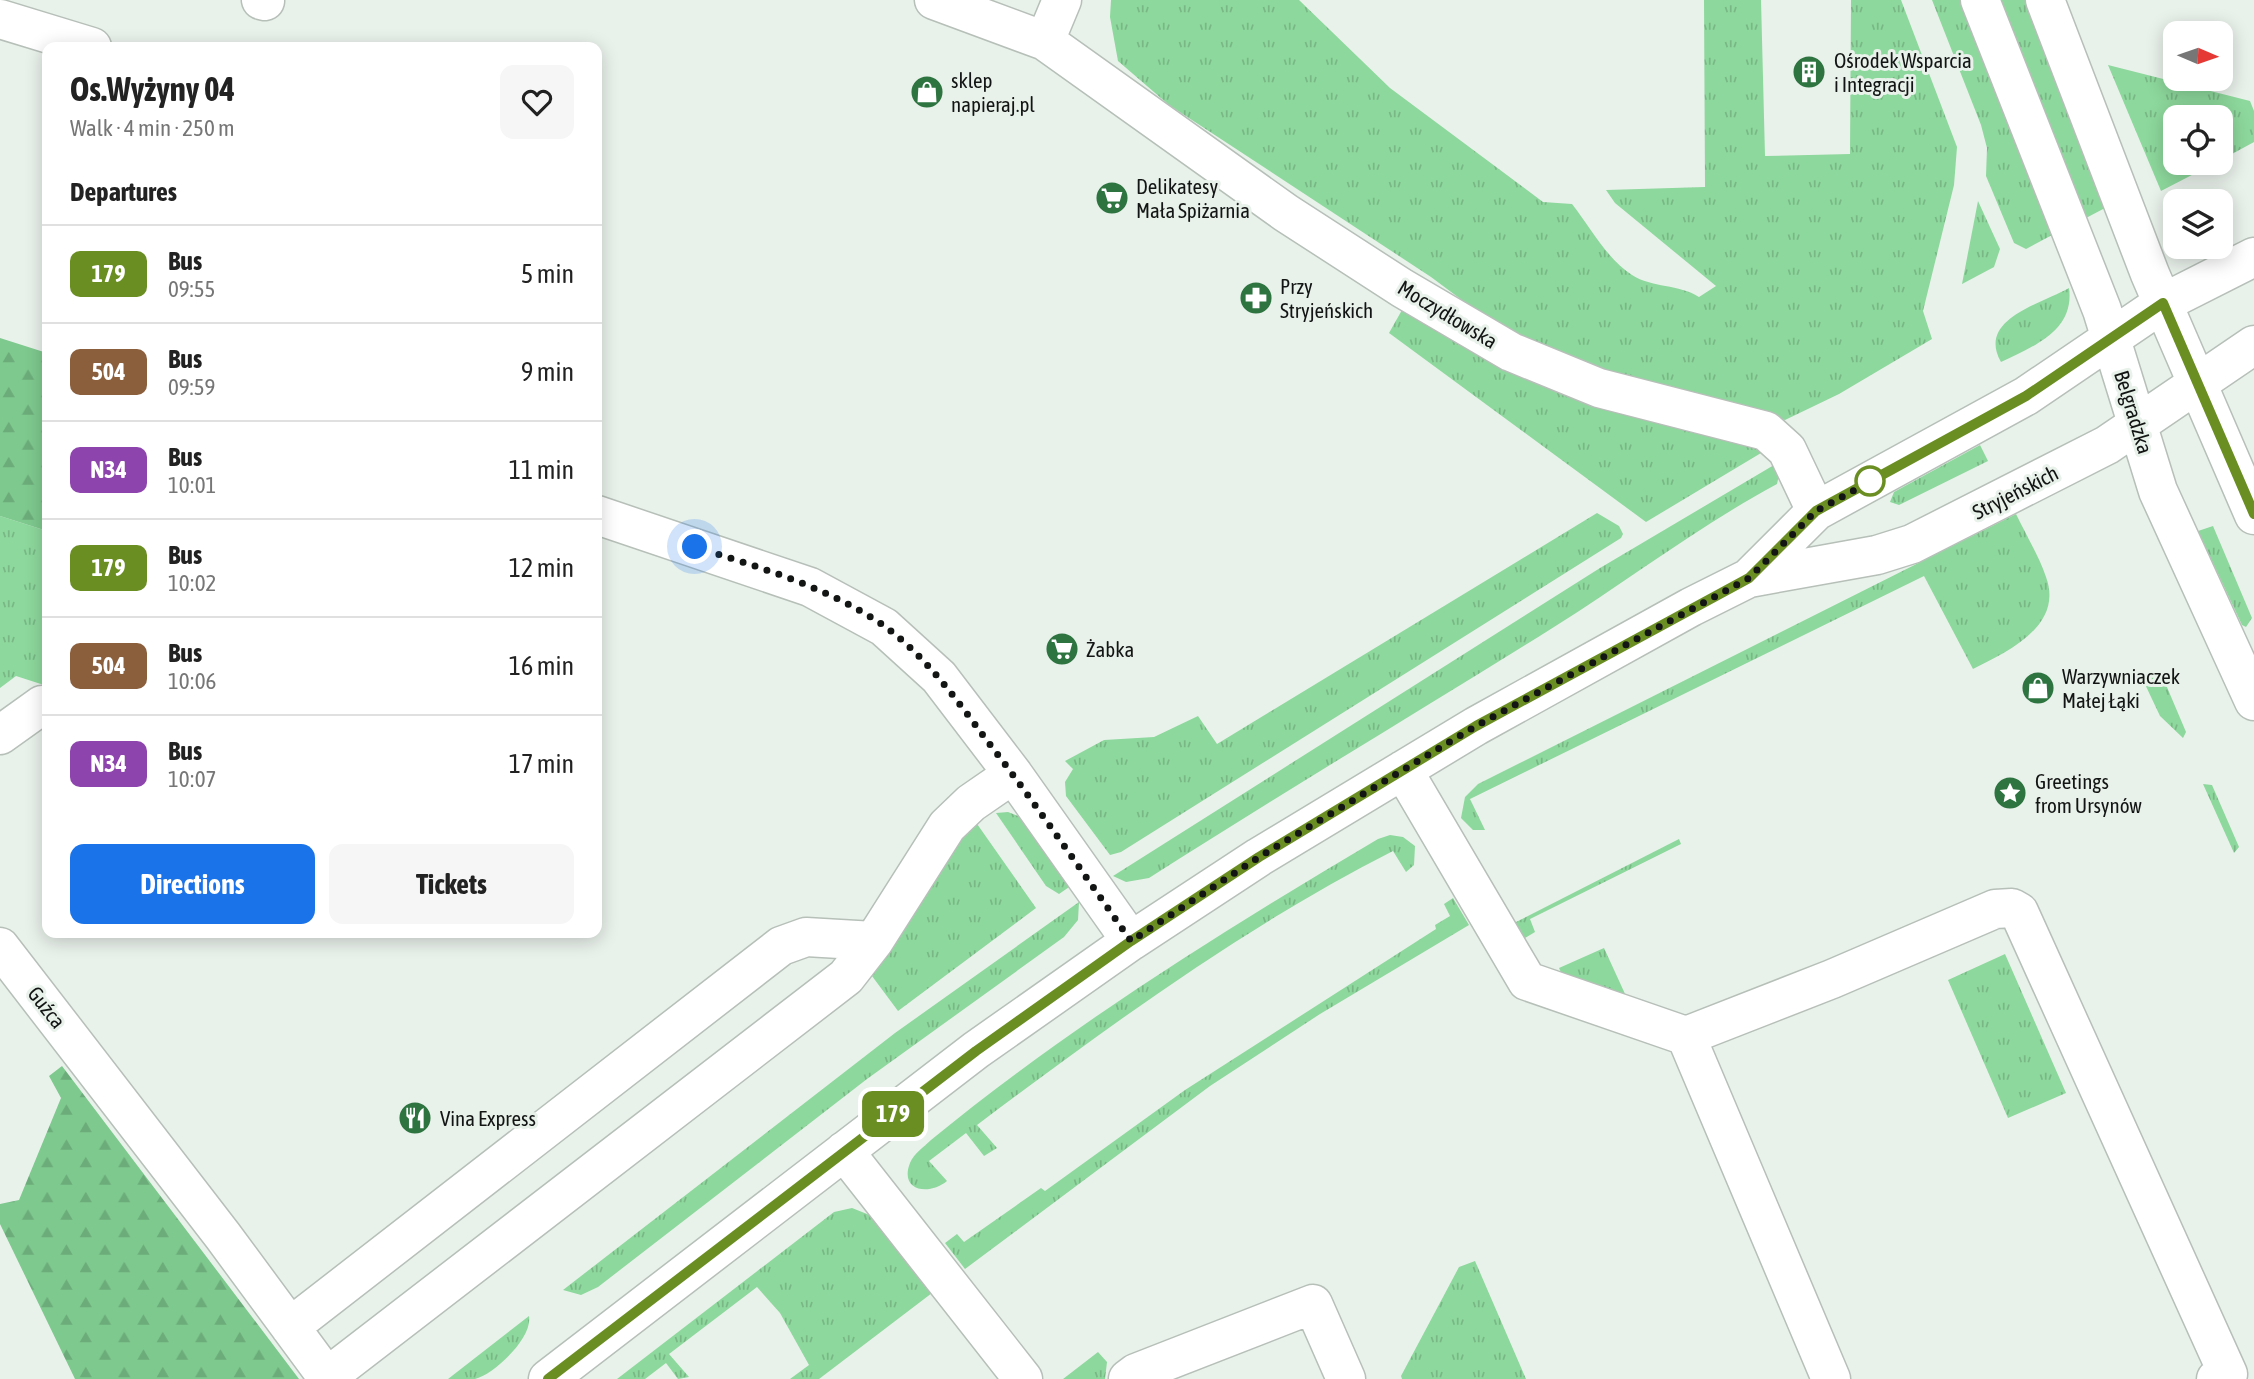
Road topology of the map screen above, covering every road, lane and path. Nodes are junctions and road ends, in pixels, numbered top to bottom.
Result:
1 (934, 0) edge
2 (1062, 0) edge
3 (1980, 0) edge
4 (2045, 0) edge
5 (0, 19) edge
6 (1045, 41) junction
7 (76, 42) edge
8 (2254, 257) edge
9 (2163, 303) junction
10 (2111, 338) junction
11 (2254, 345) edge
12 (2198, 383) junction
13 (2138, 425) junction
14 (1816, 511) junction
15 (2254, 515) edge
16 (602, 517) edge
17 (1749, 578) junction
18 (2254, 701) edge
19 (41, 705) dead end
20 (0, 735) edge
21 (1403, 770) junction
22 (1013, 774) junction
23 (874, 941) junction
24 (1131, 941) junction
25 (0, 947) edge
26 (1686, 1036) junction
27 (844, 1151) junction
28 (290, 1326) junction
29 (548, 1379) edge
30 (1023, 1379) edge
31 (1128, 1379) edge
32 (1346, 1379) edge
33 (1831, 1379) edge
34 (2216, 1379) edge

1 - 6 street, Moczydłowska
2 - 6 street
3 - 10 street, Belgradzka
4 - 9 street
5 - 7 street
6 - 14 street, Moczydłowska
8 - 9 street, Stryjeńskich
9 - 10 street, Stryjeńskich
9 - 12 street
10 - 13 street, Belgradzka
10 - 14 street, Stryjeńskich
11 - 12 street, Stryjeńskich
12 - 13 street, Stryjeńskich
12 - 15 street
13 - 17 street, Stryjeńskich
13 - 18 street, Belgradzka
14 - 17 street, Stryjeńskich
16 - 22 street
17 - 21 street, Stryjeńskich
19 - 20 street
21 - 24 street, Stryjeńskich
21 - 26 street
22 - 23 street
22 - 24 street
23 - 28 street
23 - 28 street, Guźca
24 - 27 street, Stryjeńskich
25 - 28 street, Guźca
26 - 33 street
26 - 34 street
27 - 29 street, Stryjeńskich
27 - 30 street
31 - 32 street

